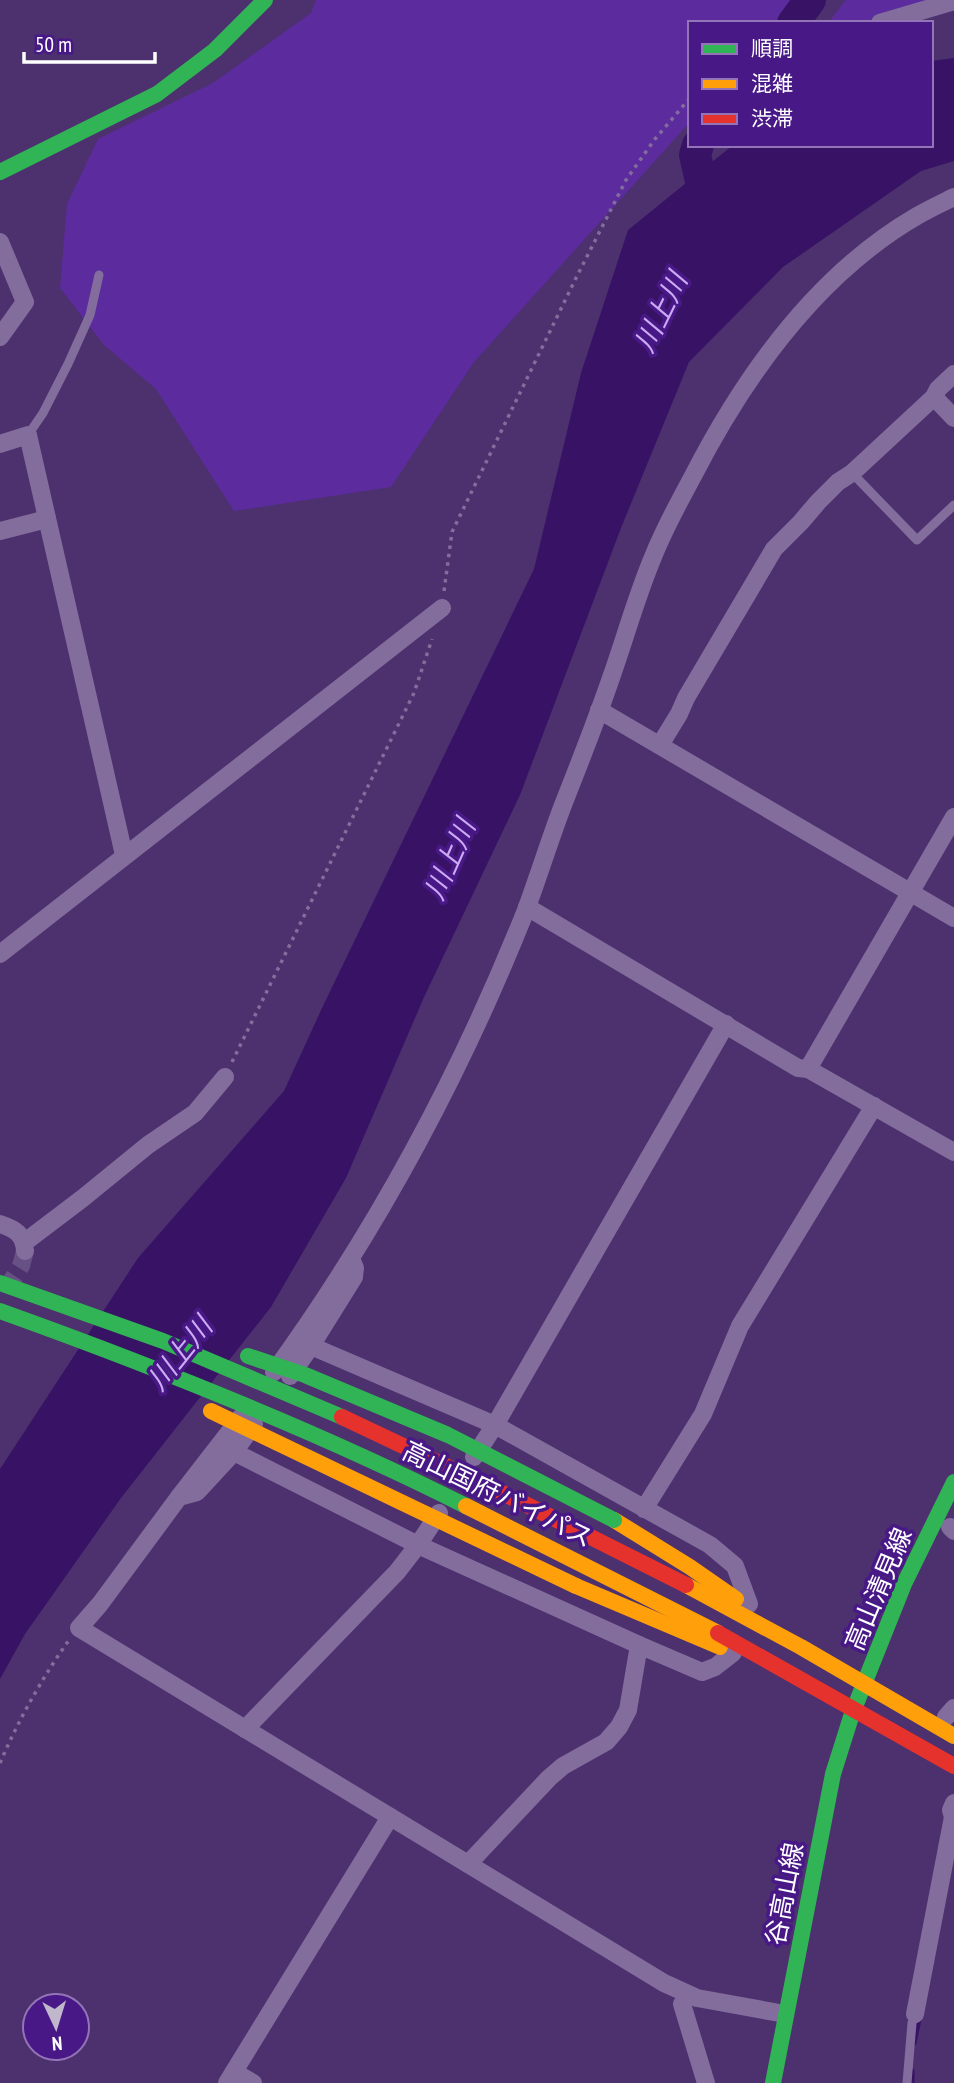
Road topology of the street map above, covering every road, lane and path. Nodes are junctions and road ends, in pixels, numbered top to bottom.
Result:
1 (265, 0) edge
2 (954, 1) edge
3 (887, 21) edge
4 (688, 101) edge
5 (0, 172) edge
6 (954, 197) edge
7 (0, 242) edge
8 (99, 275) dead end
9 (0, 337) edge
10 (954, 374) edge
11 (934, 397) junction
12 (954, 418) edge
13 (28, 435) junction
14 (0, 444) edge
15 (852, 473) junction
16 (954, 505) edge
17 (47, 519) junction
18 (0, 531) edge
19 (442, 608) junction
20 (600, 710) junction
21 (660, 745) junction
22 (954, 817) edge
23 (124, 855) junction
24 (910, 892) junction
25 (527, 907) junction
26 (954, 918) edge
27 (0, 954) edge
28 (726, 1024) junction
29 (808, 1069) junction
30 (225, 1077) joint
31 (873, 1106) junction
32 (954, 1152) edge
33 (0, 1224) edge
34 (351, 1258) junction
35 (0, 1283) edge
36 (51, 1299) junction
37 (0, 1311) edge
38 (0, 1322) edge
39 (202, 1340) dead end
40 (312, 1346) junction
41 (228, 1349) dead end
42 (167, 1391) dead end
43 (200, 1406) dead end
44 (495, 1425) junction
45 (234, 1452) junction
46 (954, 1482) edge
47 (178, 1497) junction
48 (644, 1509) junction
49 (418, 1545) junction
50 (751, 1609) junction
51 (79, 1628) junction
52 (639, 1645) junction
53 (733, 1653) junction
54 (867, 1675) junction
55 (951, 1715) edge
56 (851, 1717) junction
57 (245, 1729) junction
58 (954, 1736) edge
59 (0, 1763) edge
60 (954, 1766) edge
61 (954, 1779) edge
62 (954, 1813) edge
63 (390, 1817) junction
64 (468, 1864) junction
65 (682, 2004) dead end
66 (785, 2014) junction
67 (915, 2014) joint
68 (230, 2077) edge
69 (253, 2083) edge
70 (706, 2083) edge
71 (773, 2083) edge
72 (907, 2083) edge

1 - 5 main road
2 - 3 street
4 - 19 path
6 - 20 street
7 - 9 street
8 - 13 lane
10 - 11 street
11 - 12 street
11 - 15 street
13 - 14 street
13 - 17 street
15 - 16 lane
15 - 21 street
17 - 18 street
17 - 23 street
19 - 23 street
19 - 30 path
20 - 21 street
20 - 25 street
21 - 24 street
22 - 24 street
23 - 27 street
24 - 26 street
24 - 29 street
25 - 28 street
25 - 34 street
28 - 29 street
28 - 44 street
29 - 31 street
30 - 33 street
31 - 32 street
31 - 48 street
34 - 40 street
34 - 47 street
35 - 36 main road, 高山国府バイパス, bridge
36 - 39 main road, bridge
36 - 58 main road, 高山国府バイパス, bridge
37 - 60 main road, 高山国府バイパス, bridge
38 - 42 main road
40 - 44 street
40 - 45 street
41 - 50 main road, bridge
43 - 53 main road, bridge
44 - 48 street
44 - 49 street
45 - 47 street
45 - 49 street
46 - 54 main road, 高山清見線
47 - 51 street
48 - 50 street
49 - 52 street
49 - 57 street
50 - 54 main road
51 - 57 street
51 - 59 path
52 - 53 street
52 - 64 street
53 - 56 main road
54 - 55 main road
54 - 56 main road, 高山清見線
56 - 61 main road
56 - 66 main road, 谷高山線
57 - 63 street
62 - 67 street
63 - 64 street
63 - 68 street
64 - 66 street
65 - 70 street
66 - 71 main road, 谷高山線
67 - 72 lane
68 - 69 street

